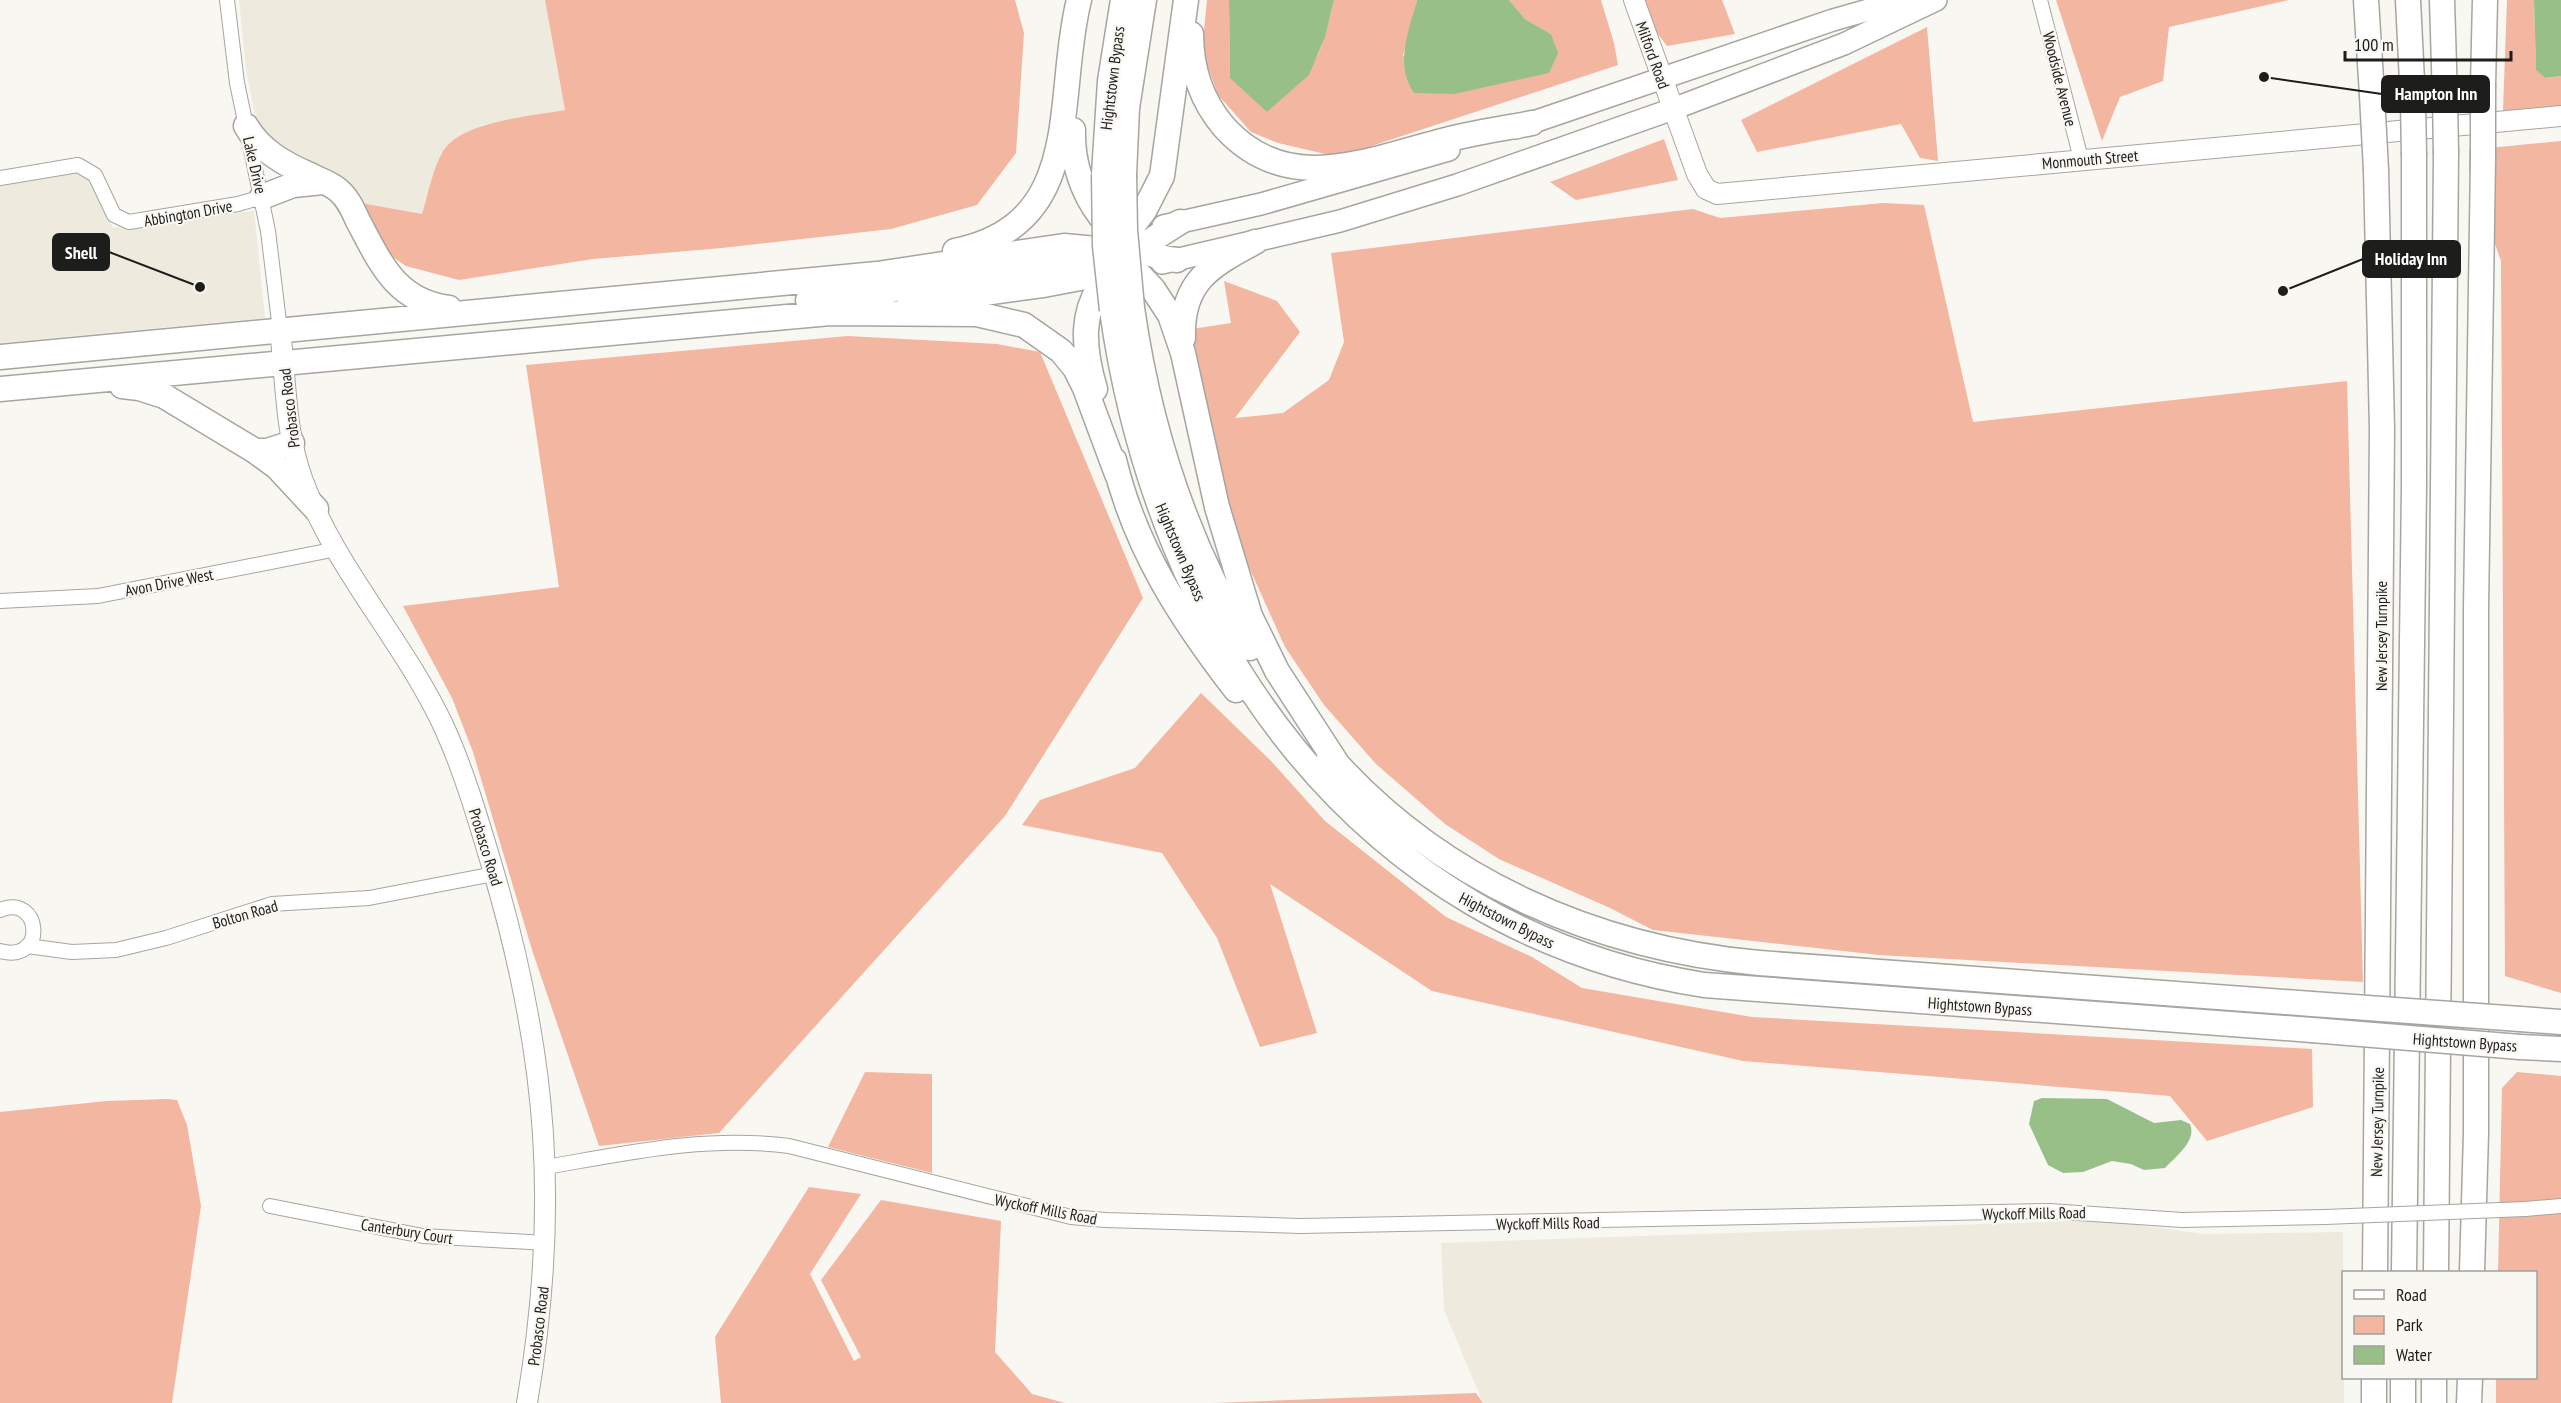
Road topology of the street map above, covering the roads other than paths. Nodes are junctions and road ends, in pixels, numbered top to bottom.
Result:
1 (227, 0) edge
2 (1079, 0) edge
3 (1088, 0) edge
4 (1123, 0) edge
5 (1144, 0) edge
6 (1186, 0) edge
7 (1195, 0) edge
8 (1634, 0) edge
9 (2040, 0) edge
10 (2366, 0) edge
11 (2408, 0) edge
12 (2442, 0) edge
13 (2485, 0) edge
14 (1933, 1) edge
15 (1662, 79) junction
16 (1673, 109) junction
17 (2561, 116) edge
18 (1533, 123) junction
19 (246, 126) junction
20 (2081, 159) junction
21 (1114, 174) junction
22 (0, 178) edge
23 (326, 182) junction
24 (262, 197) junction
25 (1180, 222) joint
26 (1255, 242) junction
27 (1123, 252) junction
28 (1177, 260) joint
29 (758, 285) junction
30 (1122, 309) junction
31 (475, 311) junction
32 (830, 313) junction
33 (280, 330) junction
34 (586, 335) junction
35 (1183, 353) junction
36 (0, 357) edge
37 (284, 364) junction
38 (44, 385) junction
39 (0, 389) edge
40 (292, 443) junction
41 (255, 451) junction
42 (1117, 474) junction
43 (316, 509) junction
44 (337, 549) junction
45 (0, 601) edge
46 (1340, 768) junction
47 (1332, 794) junction
48 (494, 874) junction
49 (0, 910) edge
50 (27, 946) junction
51 (0, 951) edge
52 (2561, 1022) edge
53 (2561, 1049) edge
54 (546, 1167) junction
55 (270, 1206) dead end
56 (2561, 1206) edge
57 (546, 1243) junction
58 (2375, 1271) edge
59 (2404, 1271) edge
60 (2436, 1271) edge
61 (2472, 1271) edge
62 (2374, 1379) edge
63 (2403, 1379) edge
64 (2434, 1379) edge
65 (2470, 1379) edge
66 (527, 1403) edge
67 (2373, 1403) edge
68 (2403, 1403) edge
69 (2434, 1403) edge
70 (2469, 1403) edge

1 - 19 street, Lake Drive
2 - 29 highway
3 - 27 highway
4 - 21 highway, Hightstown Bypass
5 - 21 highway, Hightstown Bypass
6 - 27 highway
7 - 18 highway
8 - 15 street, Milford Road
9 - 20 street, Woodside Avenue
10 - 58 highway, New Jersey Turnpike, bridge
11 - 59 highway, New Jersey Turnpike, bridge
12 - 60 highway, bridge
13 - 61 highway, bridge
14 - 15 main road
14 - 16 main road
15 - 16 street, Milford Road
15 - 18 main road
16 - 20 street, Monmouth Street
16 - 26 main road
17 - 20 street, Monmouth Street
18 - 25 main road
19 - 23 highway
19 - 24 street, Lake Drive
21 - 30 highway, Hightstown Bypass, bridge
22 - 24 street, Abbington Drive
23 - 24 highway
23 - 31 highway
24 - 33 street, Lake Drive
25 - 27 highway
26 - 28 main road
26 - 35 highway
27 - 28 highway
27 - 29 highway
27 - 32 main road
27 - 34 highway
27 - 35 highway
27 - 42 highway
29 - 31 highway
30 - 46 highway, Hightstown Bypass
30 - 47 highway, Hightstown Bypass
31 - 33 highway
32 - 34 highway
32 - 42 highway
33 - 36 highway
33 - 37 street, Probasco Road
34 - 37 highway
35 - 46 highway
37 - 38 highway
37 - 40 street, Probasco Road
38 - 39 highway
38 - 41 highway
40 - 41 highway
40 - 43 street, Probasco Road
41 - 43 highway
42 - 47 highway
43 - 44 street, Probasco Road
44 - 45 street, Avon Drive West
44 - 48 street, Probasco Road
46 - 52 highway, Hightstown Bypass, bridge
47 - 53 highway, Hightstown Bypass, bridge
48 - 50 street, Bolton Road
48 - 54 street, Probasco Road
49 - 50 street
50 - 51 street, Bolton Road
54 - 56 street, Wyckoff Mills Road, bridge
54 - 57 street, Probasco Road
55 - 57 street, Canterbury Court
57 - 66 street, Probasco Road
62 - 67 highway
63 - 68 highway
64 - 69 highway
65 - 70 highway

